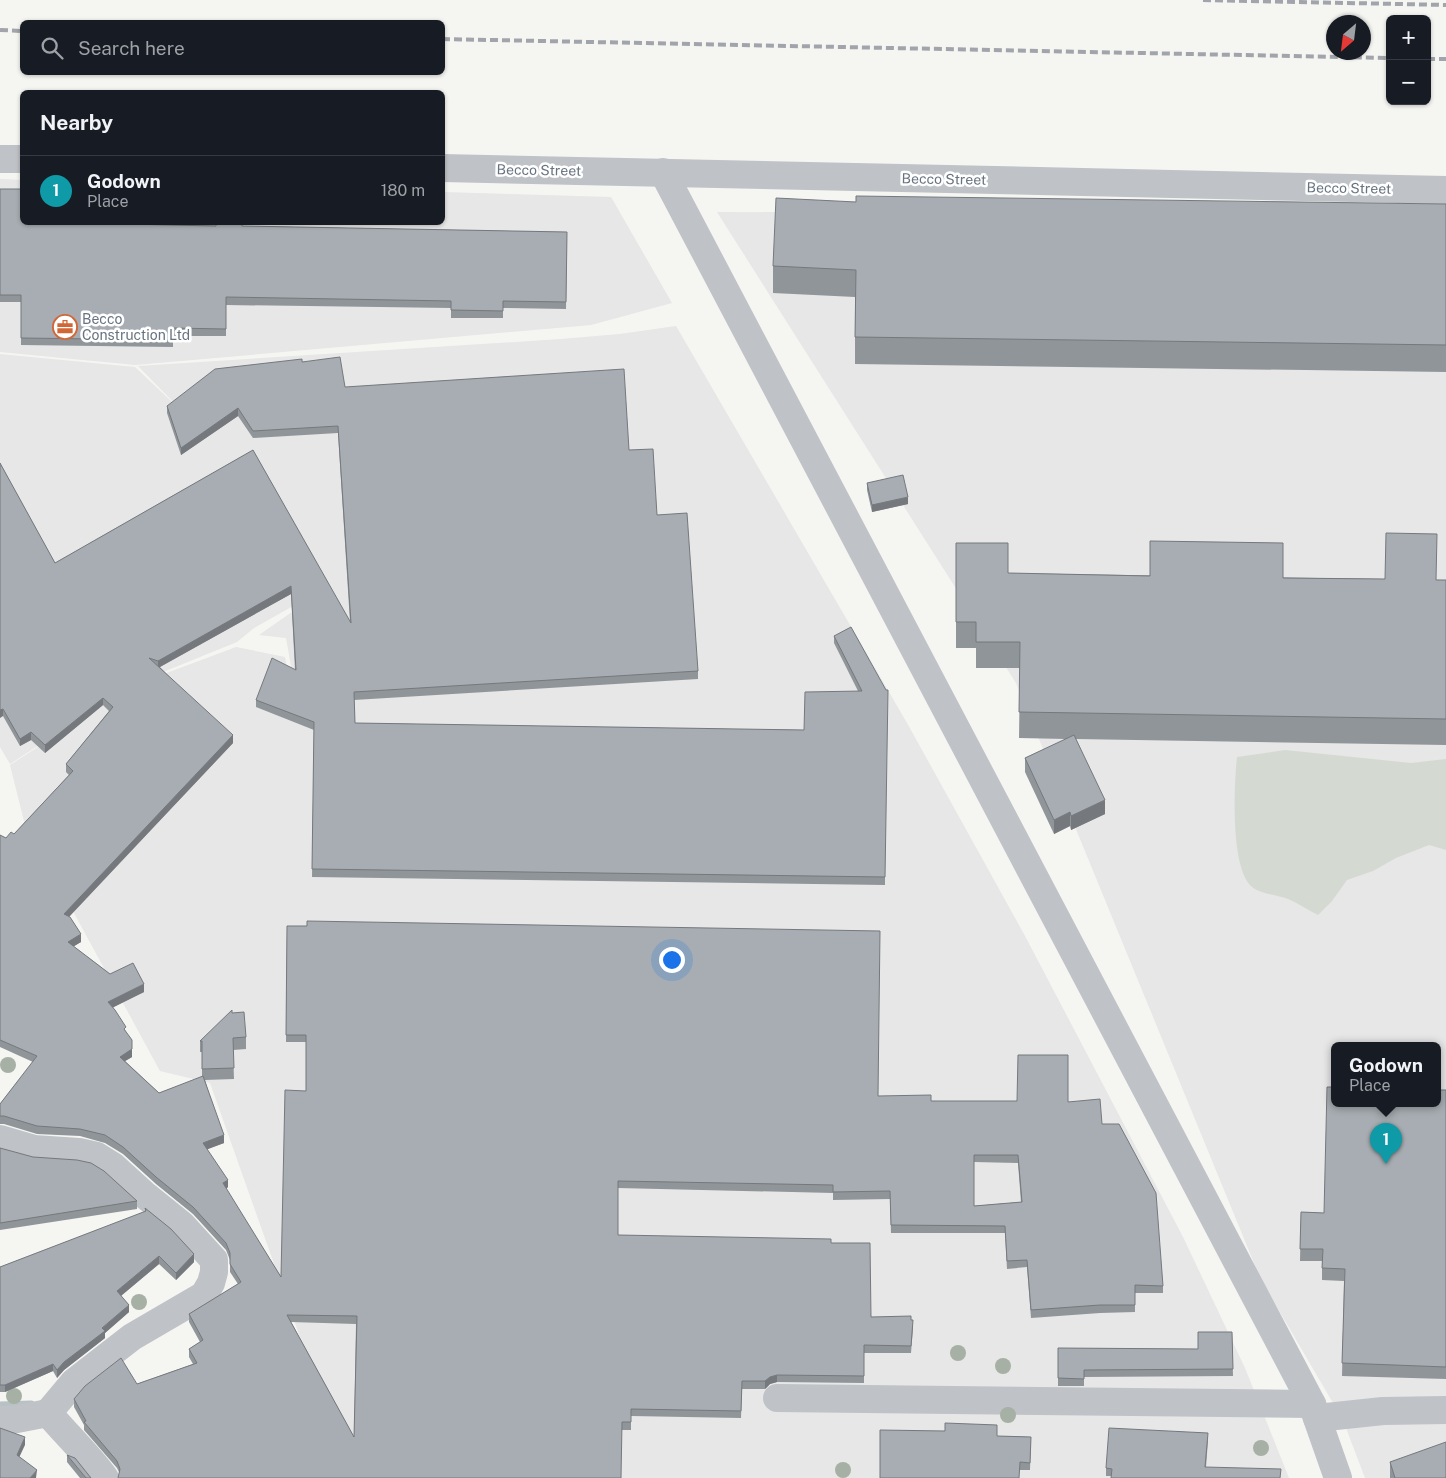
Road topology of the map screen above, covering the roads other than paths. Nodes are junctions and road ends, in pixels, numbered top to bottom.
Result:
1 (0, 159) edge
2 (20, 159) edge
3 (445, 168) edge
4 (663, 172) junction
5 (1446, 190) edge
6 (0, 1139) edge
7 (777, 1398) dead end
8 (1446, 1410) edge
9 (1314, 1411) junction
10 (48, 1413) junction
11 (0, 1420) edge
12 (105, 1478) edge
13 (1338, 1478) edge

1 - 2 street
3 - 4 street, Becco Street
4 - 5 street, Becco Street
4 - 9 street
6 - 10 street
7 - 9 street
8 - 9 street
9 - 13 street
10 - 11 street
10 - 12 street

